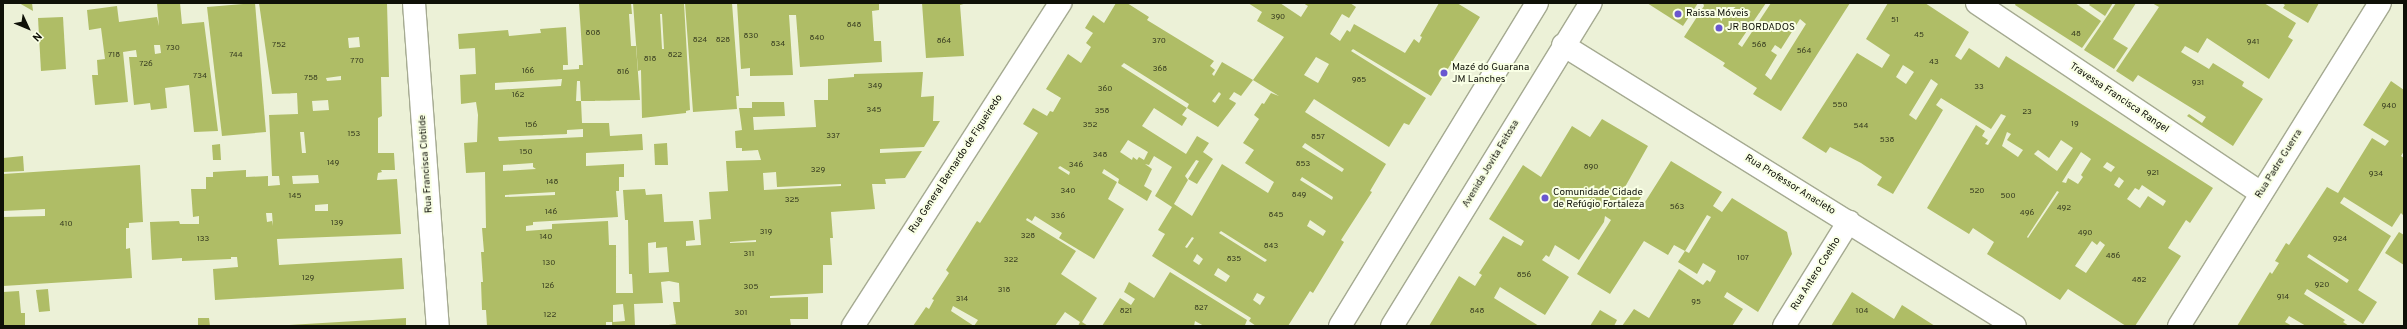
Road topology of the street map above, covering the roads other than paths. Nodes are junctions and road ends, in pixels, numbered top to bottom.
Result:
1 (414, 3) edge
2 (1060, 3) edge
3 (1591, 3) edge
4 (2380, 3) edge
5 (1981, 4) edge
6 (1530, 6) edge
7 (1564, 45) junction
8 (2261, 193) junction
9 (1848, 221) junction
10 (438, 326) edge
11 (853, 326) edge
12 (1340, 326) edge
13 (1392, 326) edge
14 (1784, 326) edge
15 (2015, 326) edge
16 (2179, 326) edge

1 - 10 street, Rua Francisca Clotilde
2 - 11 street, Rua General Bernardo de Figueiredo
3 - 7 street, Avenida Jovita Feitosa
4 - 8 street, Rua Padre Guerra
5 - 8 street, Travessa Francisca Rangel
6 - 12 street
7 - 9 street, Rua Professor Anacleto
7 - 13 street, Avenida Jovita Feitosa
8 - 16 street, Rua Padre Guerra
9 - 14 street, Rua Antero Coelho
9 - 15 street, Rua Professor Anacleto

